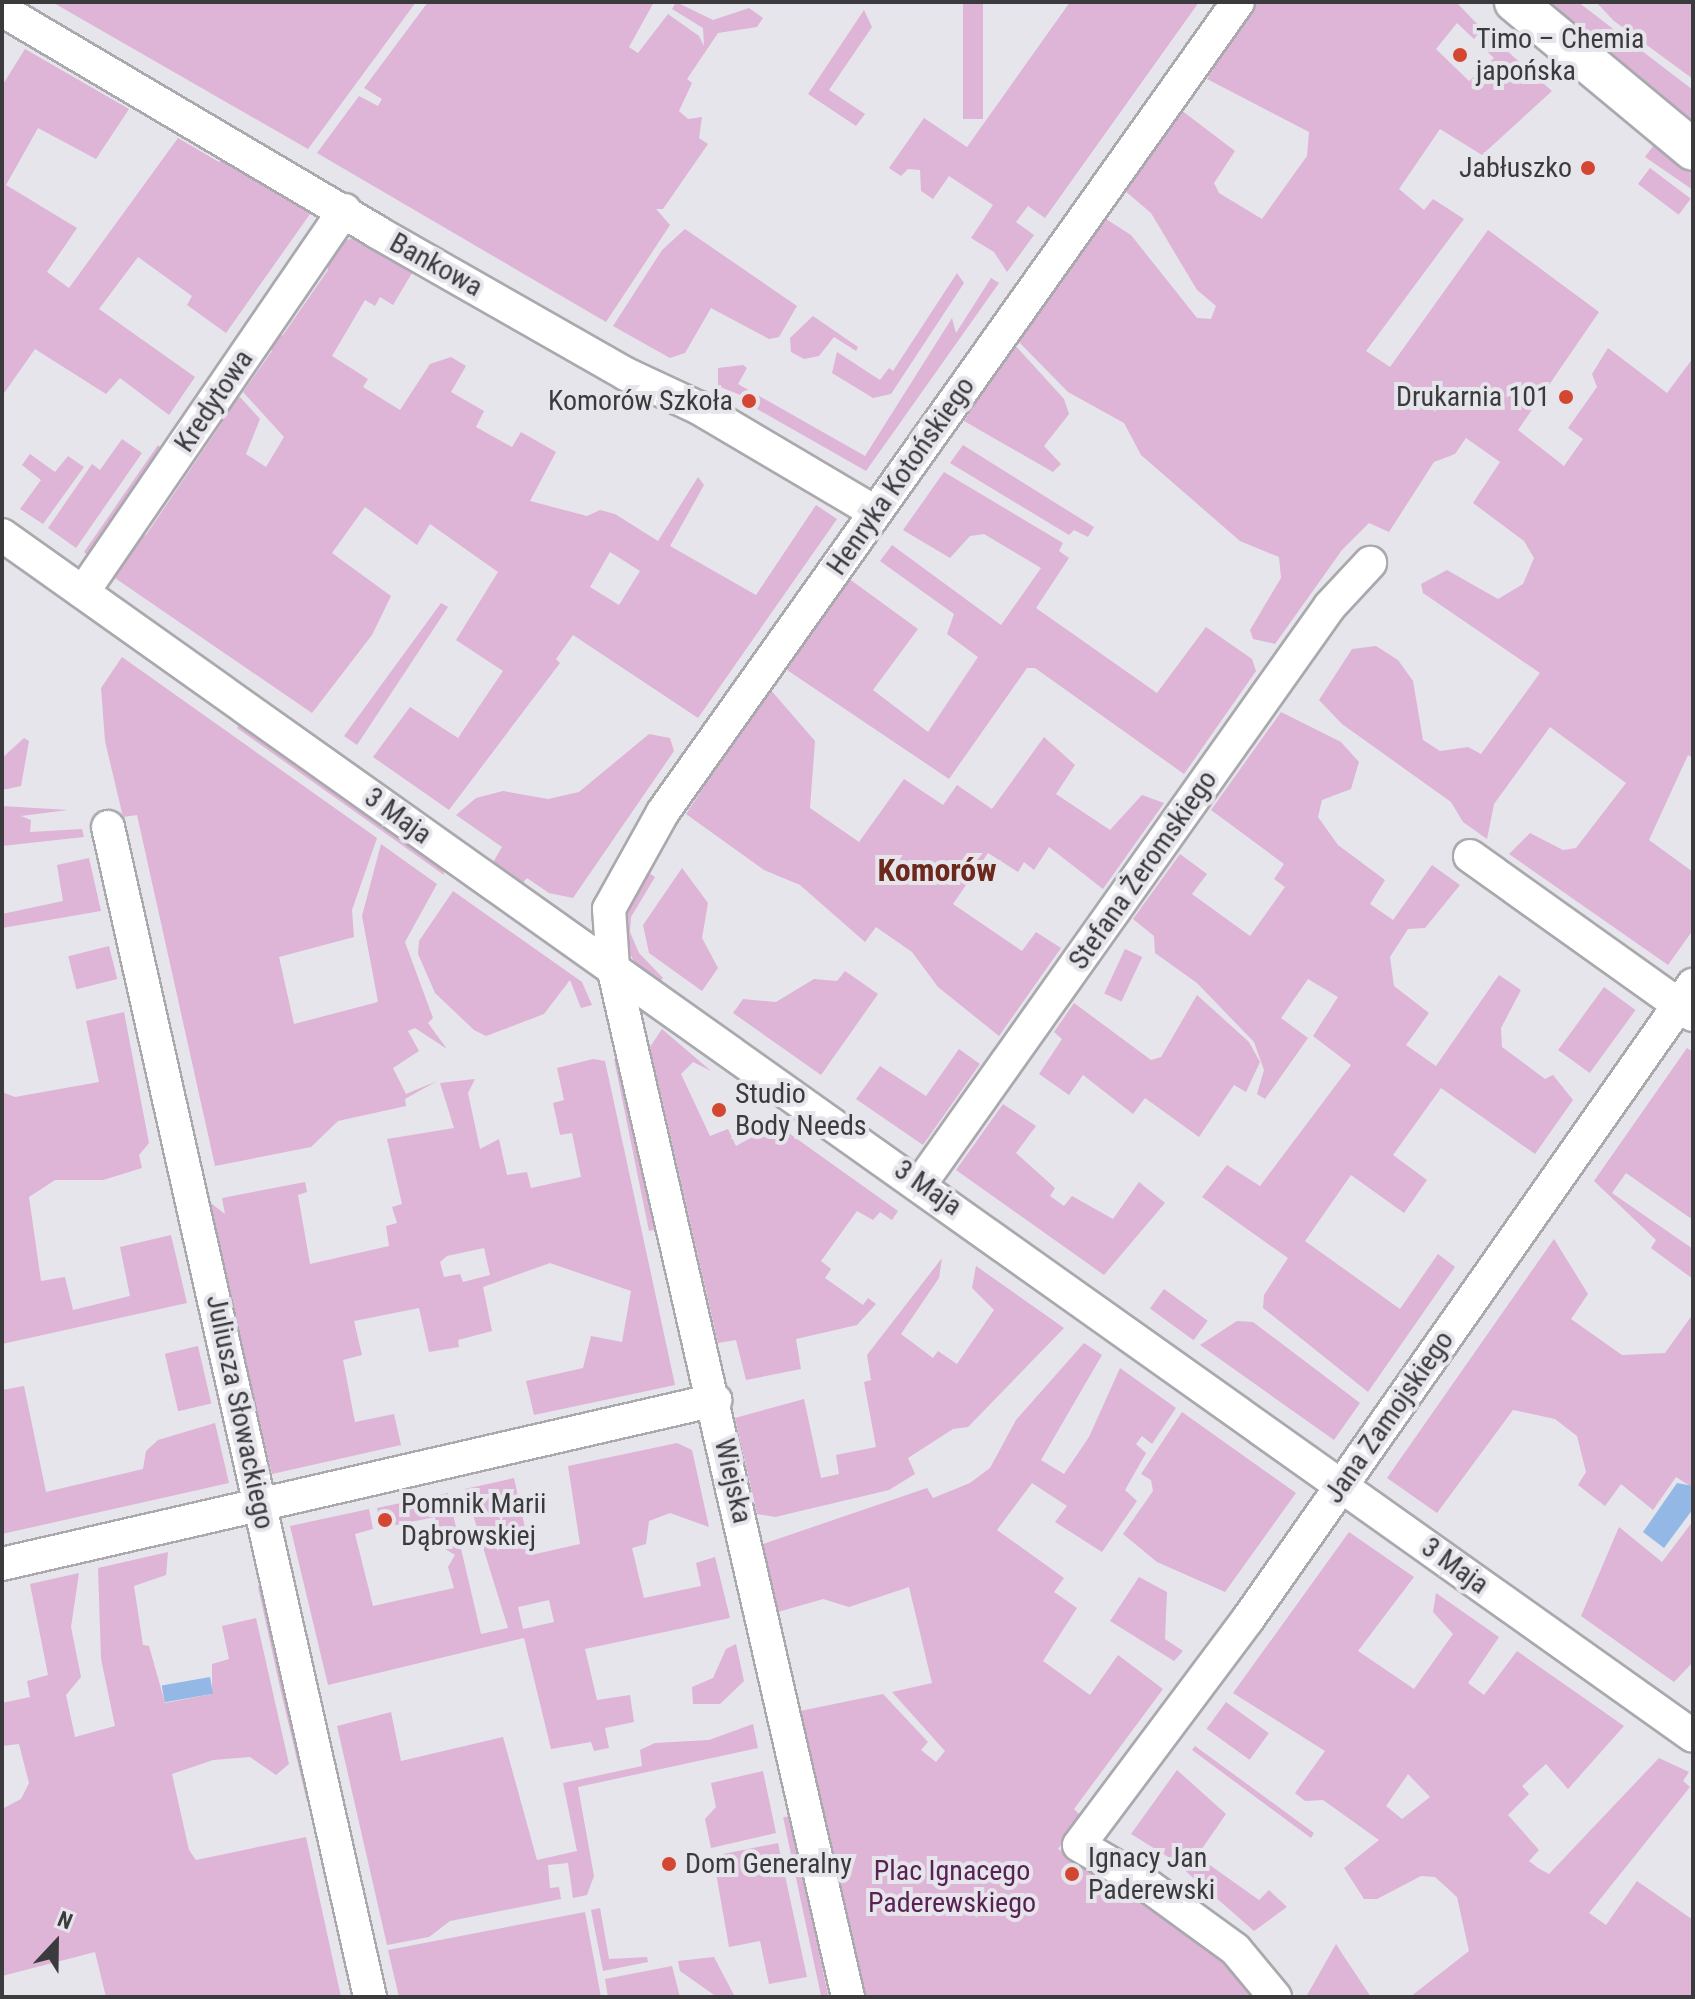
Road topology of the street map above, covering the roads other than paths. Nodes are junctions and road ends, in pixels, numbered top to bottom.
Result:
1 (1238, 2) edge
2 (1515, 2) edge
3 (2, 10) edge
4 (1693, 150) edge
5 (345, 210) junction
6 (875, 512) junction
7 (2, 535) edge
8 (1370, 563) dead end
9 (83, 592) junction
10 (108, 827) dead end
11 (1470, 856) dead end
12 (613, 967) junction
13 (1688, 1001) edge
14 (921, 1183) junction
15 (715, 1400) junction
16 (1342, 1485) junction
17 (261, 1505) junction
18 (2, 1564) edge
19 (1693, 1736) edge
20 (370, 1997) edge
21 (848, 1997) edge
22 (1275, 1997) edge

1 - 6 street, Henryka Kotońskiego
2 - 4 street
3 - 5 street, Bankowa
5 - 6 street, Bankowa
5 - 9 street, Kredytowa
6 - 12 street, Henryka Kotońskiego
7 - 9 street, 3 Maja
8 - 14 street, Stefana Żeromskiego
9 - 12 street, 3 Maja
10 - 17 street, Juliusza Słowackiego
11 - 13 street
12 - 14 street, 3 Maja
12 - 15 street, Wiejska
13 - 16 street, Jana Zamojskiego
14 - 16 street, 3 Maja
15 - 17 street
15 - 21 street, Wiejska
16 - 19 street, 3 Maja
16 - 22 street, Jana Zamojskiego
17 - 18 street
17 - 20 street, Juliusza Słowackiego

